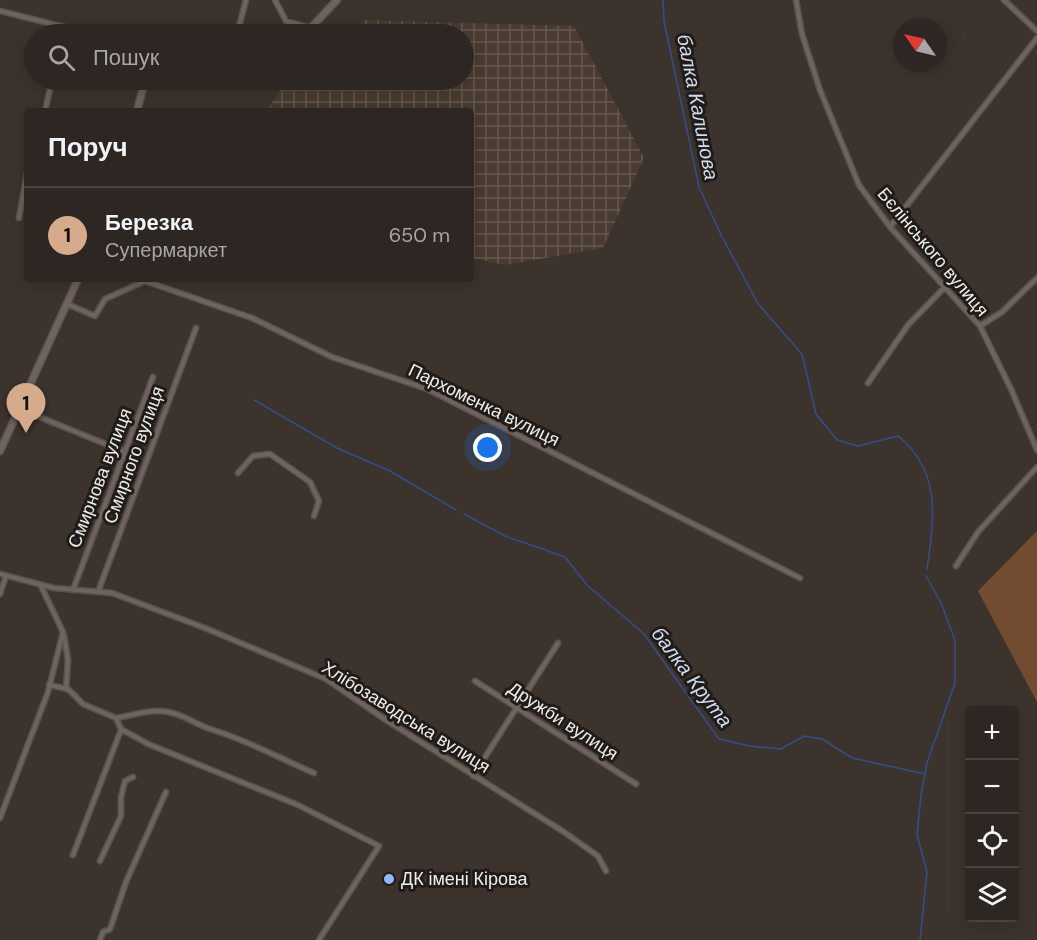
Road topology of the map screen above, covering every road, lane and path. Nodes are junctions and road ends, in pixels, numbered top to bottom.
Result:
1 (246, 0) edge
2 (275, 0) edge
3 (337, 0) edge
4 (796, 0) edge
5 (1004, 0) edge
6 (0, 11) edge
7 (52, 24) edge
8 (240, 24) edge
9 (297, 24) edge
10 (316, 24) edge
11 (1037, 31) edge
12 (1037, 38) edge
13 (50, 90) edge
14 (142, 90) edge
15 (46, 108) edge
16 (137, 108) edge
17 (24, 192) edge
18 (20, 218) dead end
19 (890, 226) junction
20 (1037, 278) edge
21 (77, 282) edge
22 (143, 282) edge
23 (148, 282) edge
24 (944, 288) junction
25 (67, 304) junction
26 (980, 327) junction
27 (196, 328) dead end
28 (153, 377) dead end
29 (868, 383) dead end
30 (19, 408) junction
31 (1037, 450) edge
32 (0, 451) edge
33 (125, 452) junction
34 (1037, 467) edge
35 (238, 473) dead end
36 (314, 516) dead end
37 (956, 567) dead end
38 (0, 574) edge
39 (6, 576) junction
40 (800, 578) dead end
41 (40, 585) junction
42 (73, 590) junction
43 (98, 592) junction
44 (0, 594) edge
45 (63, 632) junction
46 (558, 643) dead end
47 (475, 681) dead end
48 (49, 685) junction
49 (66, 689) junction
50 (517, 707) junction
51 (116, 718) junction
52 (121, 729) junction
53 (314, 773) dead end
54 (473, 776) junction
55 (133, 777) dead end
56 (636, 784) dead end
57 (166, 792) dead end
58 (0, 818) edge
59 (73, 855) dead end
60 (100, 861) dead end
61 (606, 871) dead end
62 (100, 940) edge
63 (319, 940) edge

1 - 8 street
2 - 9 street
3 - 10 street
4 - 19 street, Бєлінського вулиця
5 - 11 street
6 - 7 street
12 - 19 street
13 - 15 street
14 - 16 street
17 - 18 street
19 - 24 street, Бєлінського вулиця
20 - 26 street
21 - 25 street
22 - 25 street, Пархоменка вулиця
23 - 40 street, Пархоменка вулиця
24 - 26 street, Бєлінського вулиця
24 - 29 street
25 - 30 street
26 - 31 street, Бєлінського вулиця
27 - 43 street, Смирного вулиця
28 - 33 street, Смирнова вулиця
30 - 32 street
30 - 33 street
33 - 42 street, Смирнова вулиця
34 - 37 street
35 - 36 street
38 - 39 street, Хлібозаводська вулиця
39 - 41 street, Хлібозаводська вулиця
39 - 44 street
41 - 42 street, Хлібозаводська вулиця
41 - 45 street
42 - 43 street, Хлібозаводська вулиця
43 - 54 street, Хлібозаводська вулиця
45 - 48 street
45 - 49 street
46 - 50 street
47 - 50 street, Дружби вулиця
48 - 49 street
48 - 58 street
49 - 51 street
50 - 54 street
50 - 56 street, Дружби вулиця
51 - 52 street
51 - 53 street
52 - 59 street
52 - 63 street
54 - 61 street, Хлібозаводська вулиця
55 - 60 street
57 - 62 street

